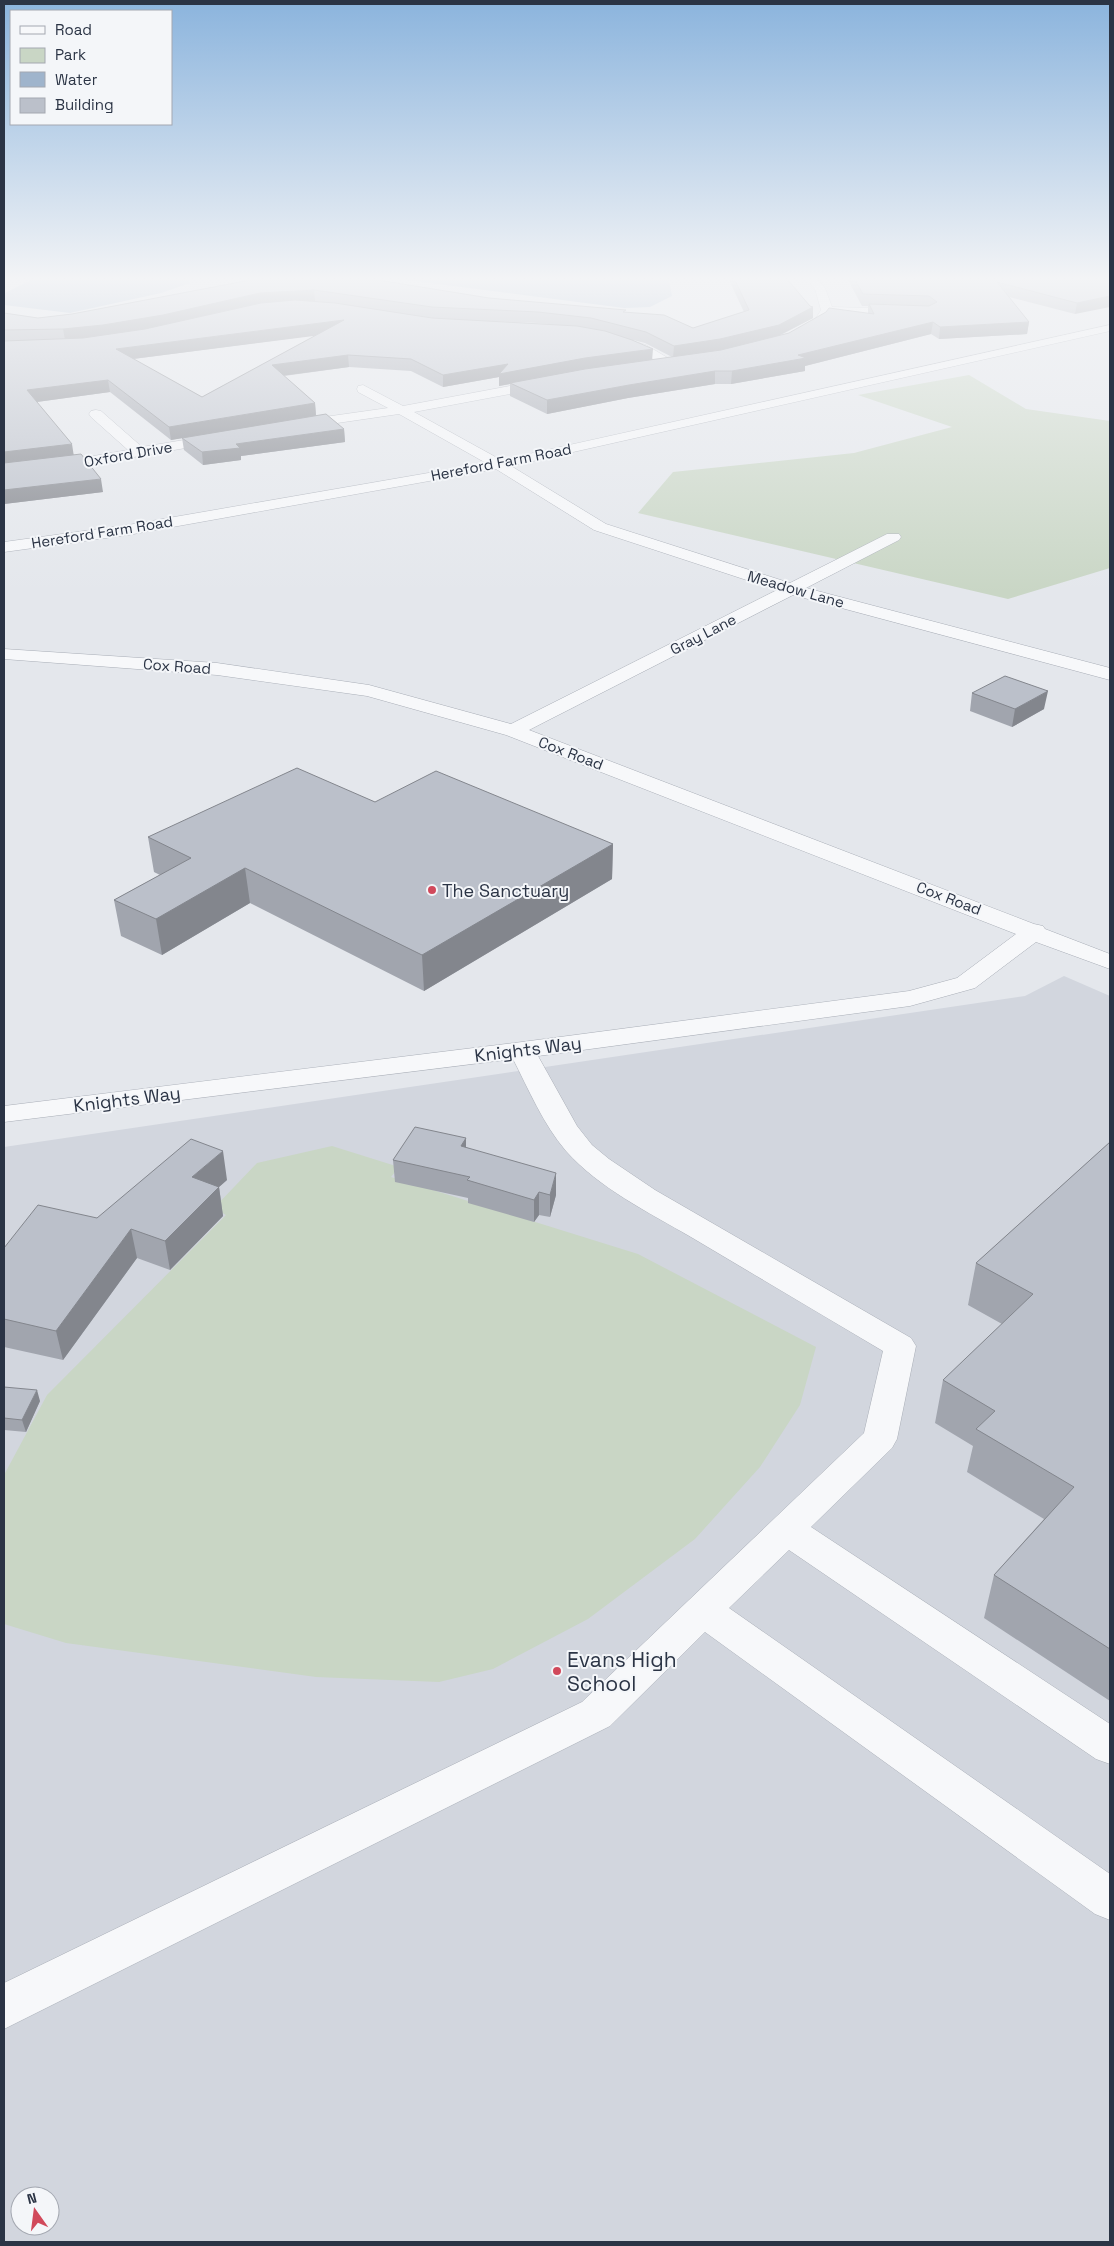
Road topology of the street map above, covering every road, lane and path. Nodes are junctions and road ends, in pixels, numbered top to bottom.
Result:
1 (542, 384) edge
2 (860, 384) edge
3 (363, 389) dead end
4 (401, 410) junction
5 (96, 414) dead end
6 (281, 428) edge
7 (234, 436) edge
8 (139, 452) junction
9 (497, 465) junction
10 (4, 472) edge
11 (892, 537) dead end
12 (4, 547) edge
13 (791, 589) junction
14 (4, 654) edge
15 (1110, 674) edge
16 (513, 731) junction
17 (1034, 931) junction
18 (1110, 962) edge
19 (522, 1050) junction
20 (4, 1114) edge
21 (786, 1530) junction
22 (703, 1610) junction
23 (1110, 1746) edge
24 (1110, 1898) edge
25 (4, 2007) edge

1 - 4 street
2 - 9 street, Hereford Farm Road
3 - 4 street, Meadow Lane
4 - 6 street
4 - 9 street, Meadow Lane
5 - 8 street
7 - 8 street, Oxford Drive
8 - 10 street, Oxford Drive
9 - 12 street, Hereford Farm Road
9 - 13 street, Meadow Lane
11 - 13 street, Gray Lane
13 - 15 street, Meadow Lane
13 - 16 street, Gray Lane
14 - 16 street, Cox Road
16 - 17 street, Cox Road
17 - 18 street, Cox Road
17 - 19 street, Knights Way
19 - 20 street, Knights Way
19 - 21 street
21 - 22 street
21 - 23 street
22 - 24 street
22 - 25 street

